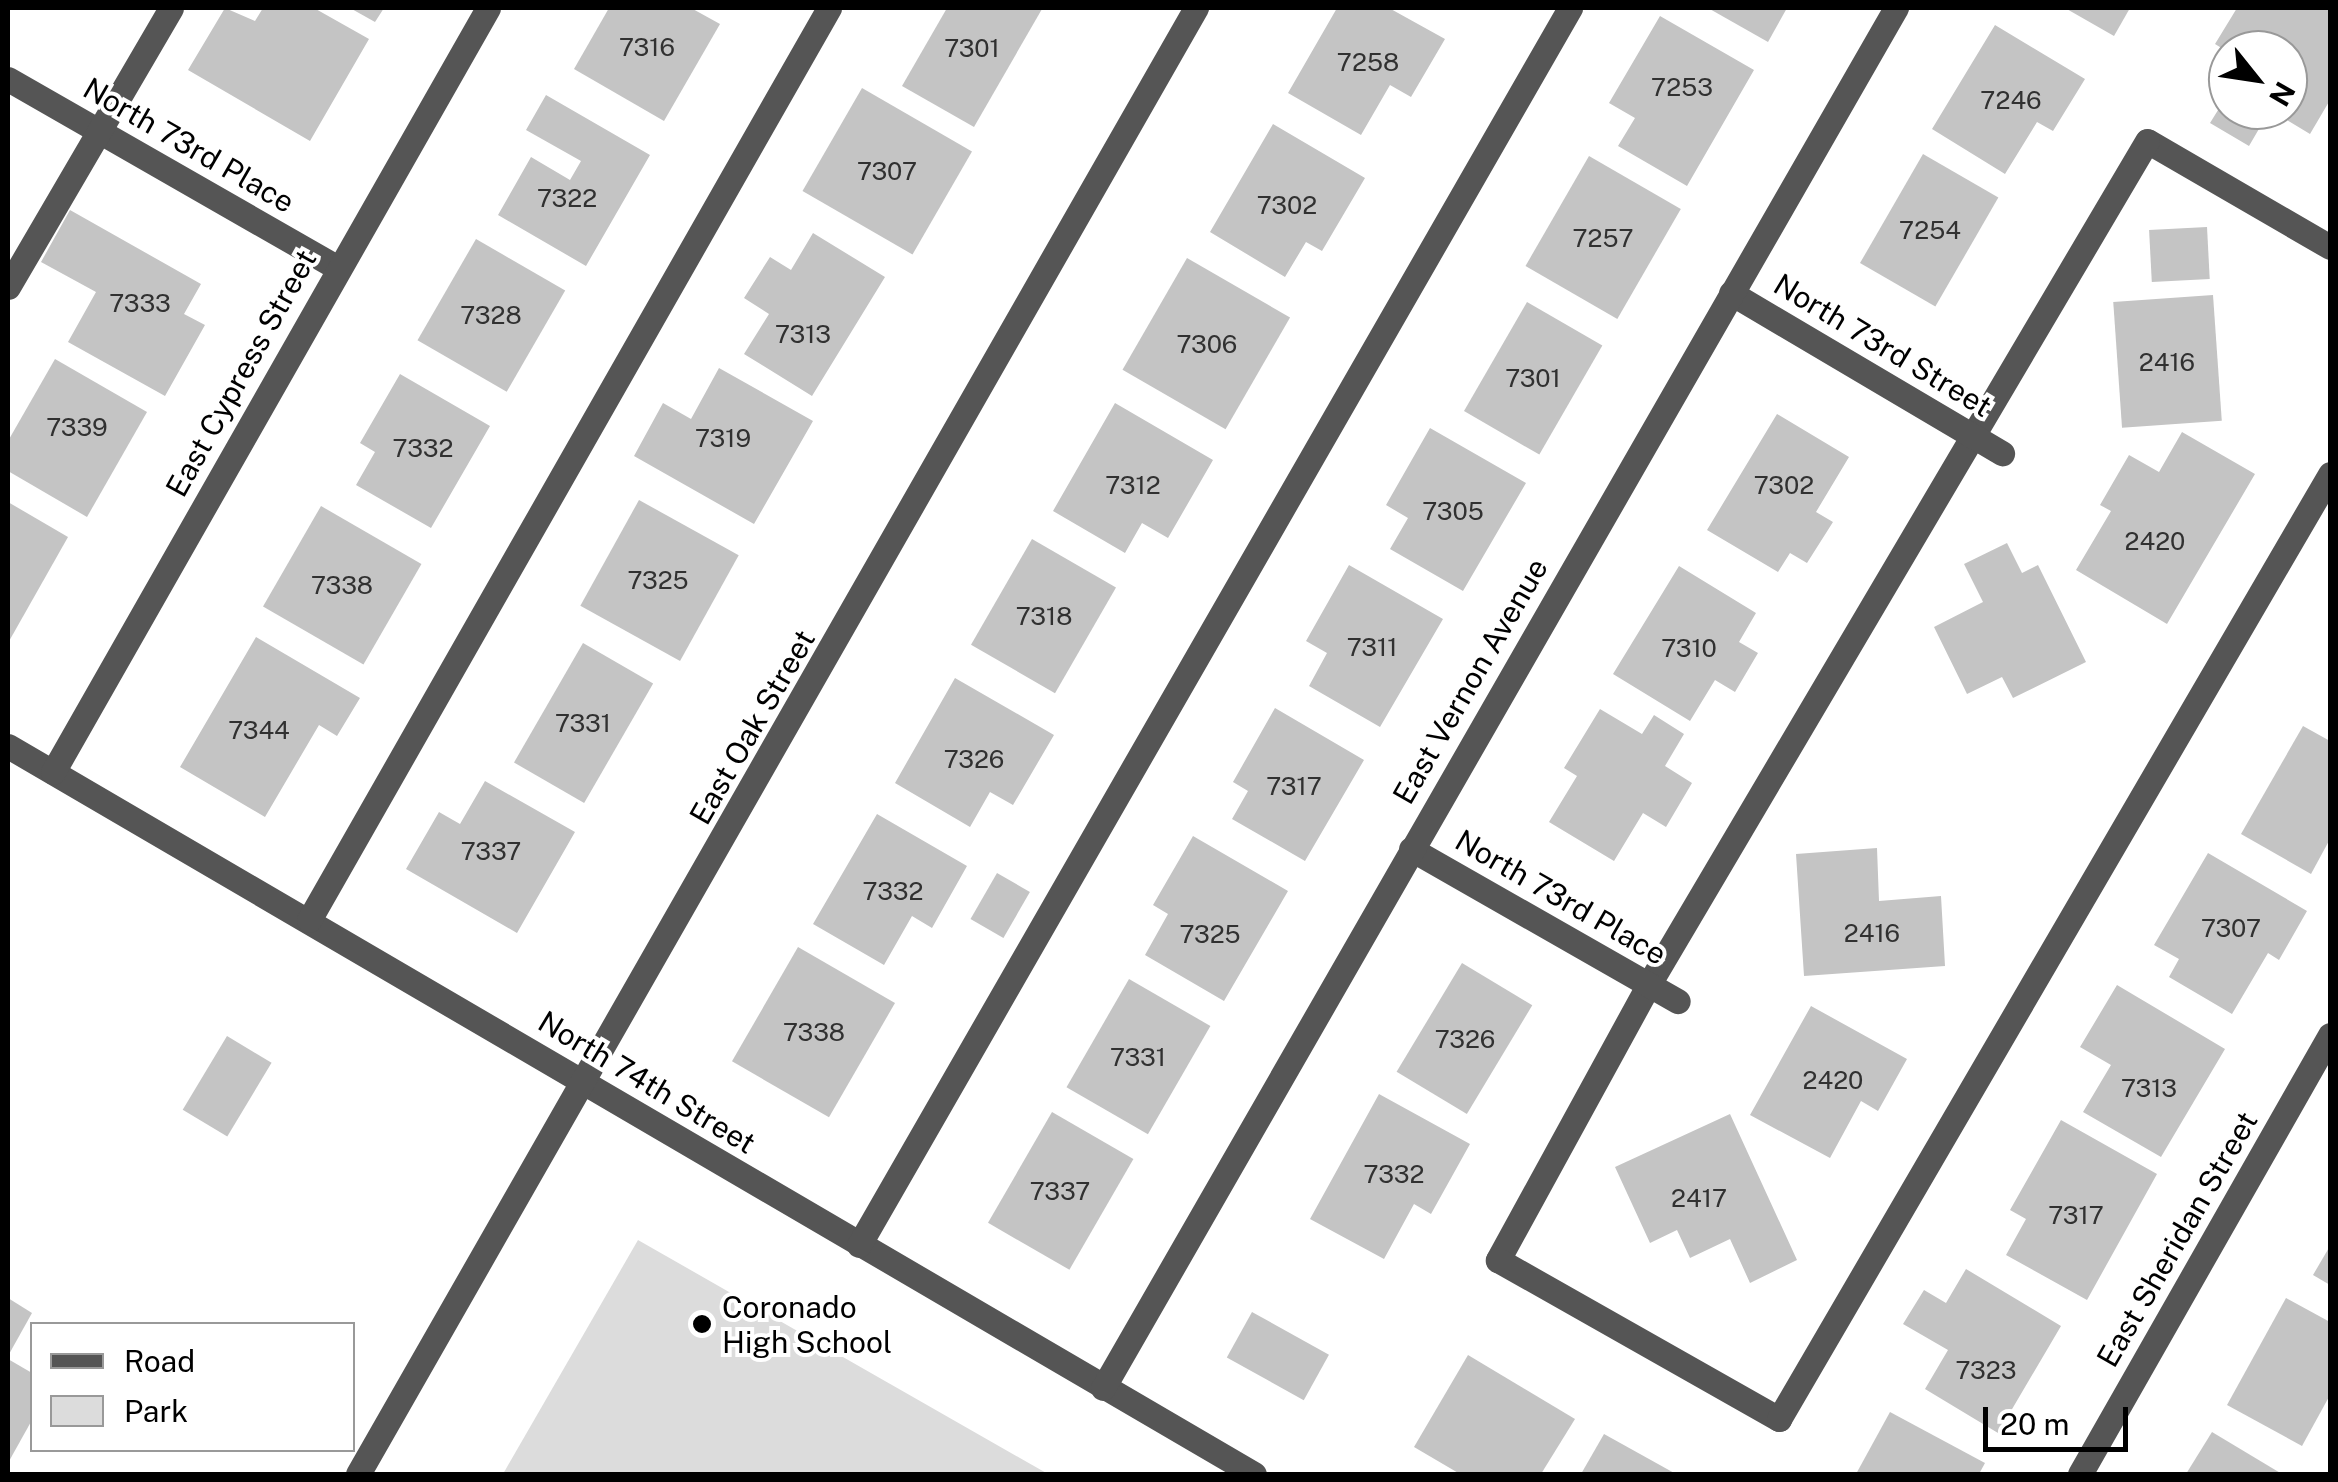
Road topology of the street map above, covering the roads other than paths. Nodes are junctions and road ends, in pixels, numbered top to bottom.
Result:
1 (171, 8) edge
2 (488, 8) edge
3 (829, 8) edge
4 (1196, 8) edge
5 (1570, 8) edge
6 (1896, 8) edge
7 (8, 79) edge
8 (99, 132) junction
9 (2330, 247) edge
10 (338, 268) junction
11 (8, 286) edge
12 (1731, 292) junction
13 (1975, 436) junction
14 (2002, 453) dead end
15 (2330, 474) edge
16 (8, 746) edge
17 (52, 772) junction
18 (1411, 849) junction
19 (309, 920) junction
20 (1649, 984) junction
21 (1678, 1001) dead end
22 (2330, 1035) edge
23 (587, 1084) junction
24 (859, 1246) junction
25 (1103, 1388) junction
26 (358, 1474) edge
27 (1254, 1474) edge
28 (2080, 1474) edge

1 - 8 street
2 - 10 street, East Cypress Street
3 - 19 street
4 - 23 street, East Oak Street
5 - 24 street
6 - 12 street, East Vernon Avenue
7 - 8 street, North 73rd Place
8 - 10 street, North 73rd Place
8 - 11 street
9 - 13 street
10 - 17 street, East Cypress Street
12 - 13 street, North 73rd Street
12 - 18 street, East Vernon Avenue
13 - 14 street, North 73rd Street
13 - 20 street
15 - 20 street
16 - 17 street, North 74th Street
17 - 19 street, North 74th Street
18 - 20 street, North 73rd Place
18 - 25 street, East Vernon Avenue
19 - 23 street, North 74th Street
20 - 21 street, North 73rd Place
22 - 28 street, East Sheridan Street
23 - 24 street, North 74th Street
23 - 26 street, East Oak Street
24 - 25 street, North 74th Street
25 - 27 street, North 74th Street

